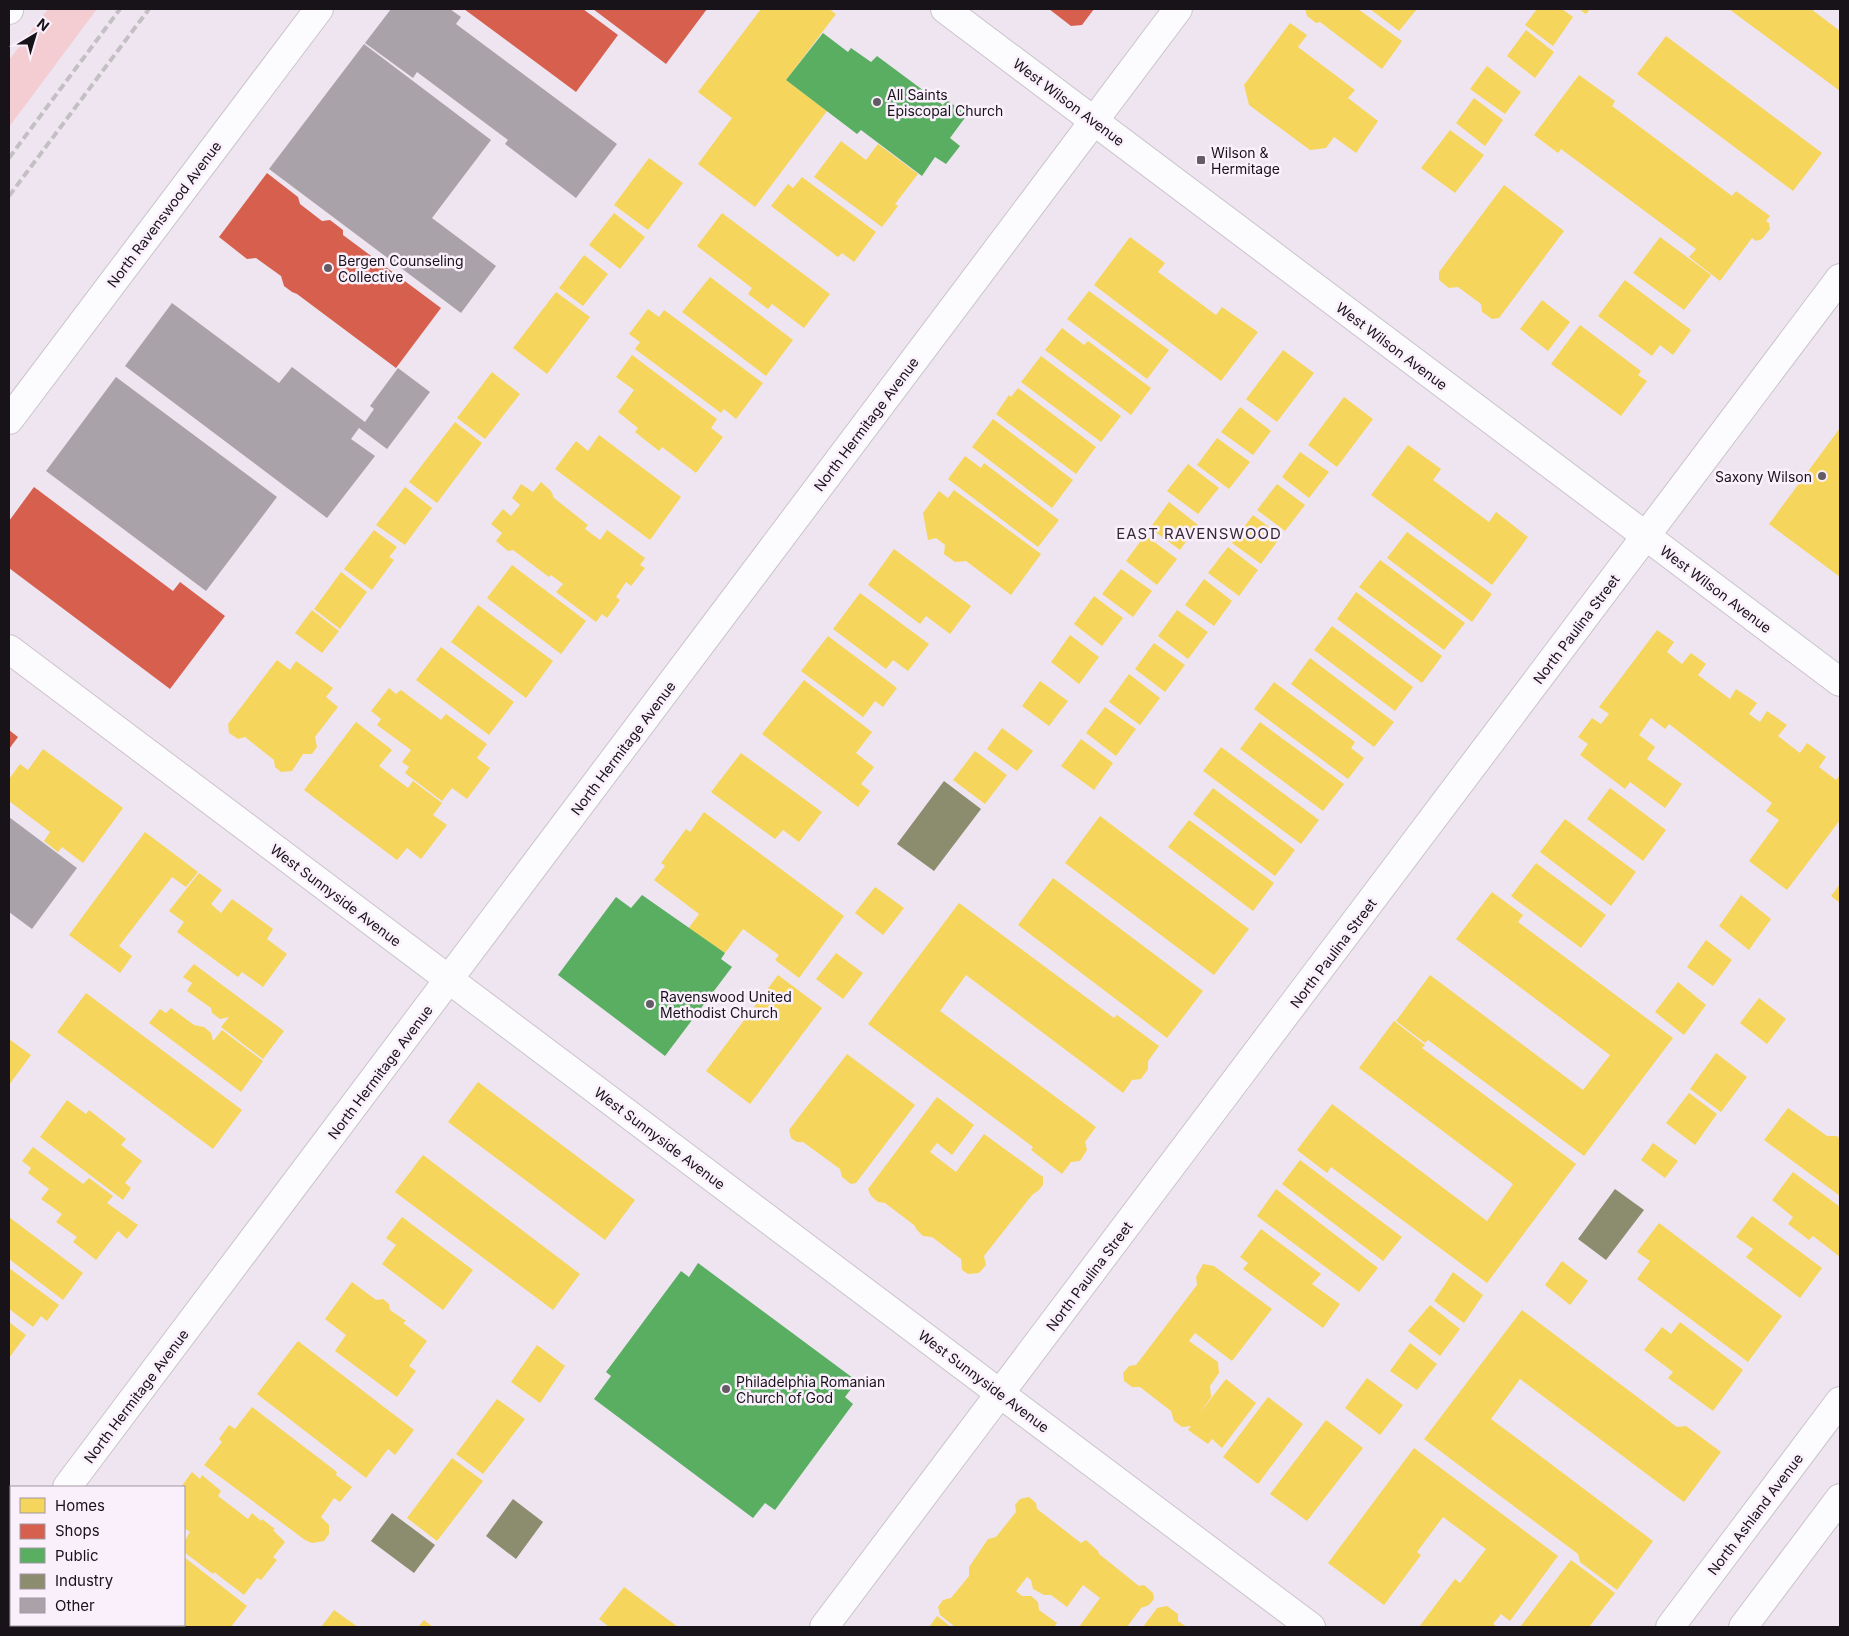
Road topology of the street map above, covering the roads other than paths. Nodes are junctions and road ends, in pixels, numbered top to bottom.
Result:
1 (319, 9) edge
2 (945, 9) edge
3 (1178, 9) edge
4 (1094, 121) junction
5 (1840, 278) edge
6 (9, 420) edge
7 (1646, 536) junction
8 (9, 649) edge
9 (1840, 682) edge
10 (449, 980) junction
11 (1000, 1394) junction
12 (1840, 1401) edge
13 (68, 1486) edge
14 (1840, 1498) edge
15 (824, 1627) edge
16 (1311, 1627) edge
17 (1670, 1627) edge
18 (1743, 1627) edge

1 - 6 street, North Ravenswood Avenue
2 - 4 street, West Wilson Avenue
3 - 4 street, North Hermitage Avenue
4 - 7 street, West Wilson Avenue
4 - 10 street, North Hermitage Avenue
5 - 7 street, North Paulina Street
7 - 9 street, West Wilson Avenue
7 - 11 street, North Paulina Street
8 - 10 street, West Sunnyside Avenue
10 - 11 street, West Sunnyside Avenue
10 - 13 street, North Hermitage Avenue
11 - 15 street, North Paulina Street
11 - 16 street, West Sunnyside Avenue
12 - 17 street, North Ashland Avenue
14 - 18 street

